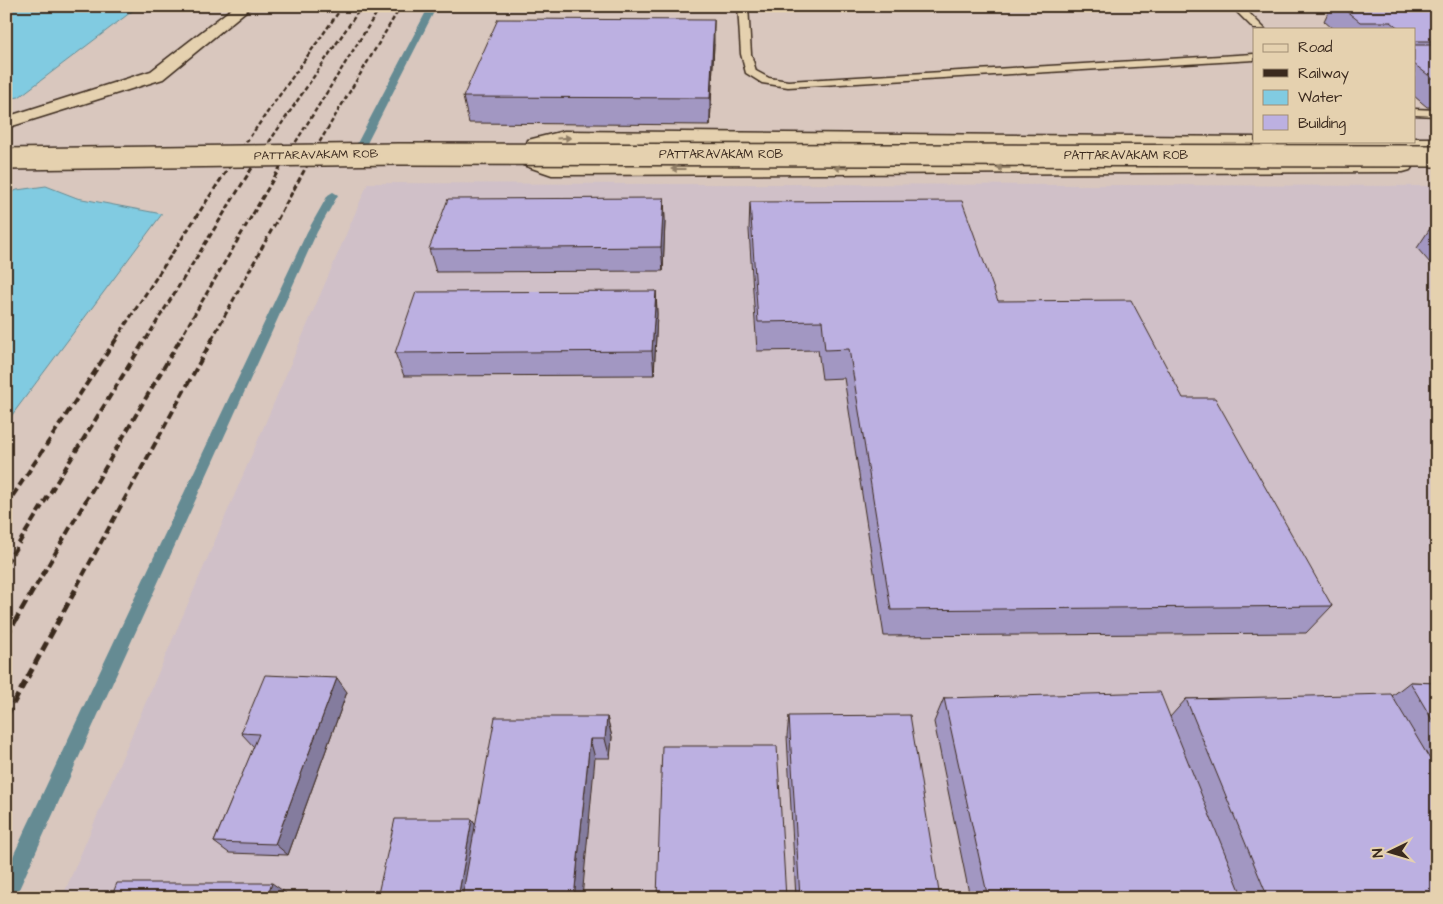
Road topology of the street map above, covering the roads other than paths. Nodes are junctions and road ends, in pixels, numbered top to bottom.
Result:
1 (245, 6) edge
2 (743, 6) edge
3 (1236, 6) edge
4 (1259, 28) edge
5 (1253, 57) edge
6 (1416, 112) edge
7 (1437, 113) edge
8 (6, 123) edge
9 (1437, 144) edge
10 (1437, 156) edge
11 (6, 159) edge
12 (1437, 166) edge

1 - 8 street
2 - 5 lane
3 - 4 lane
6 - 7 lane
12 -> 9 street
10 - 11 street, PATTARAVAKAM ROB, bridge

